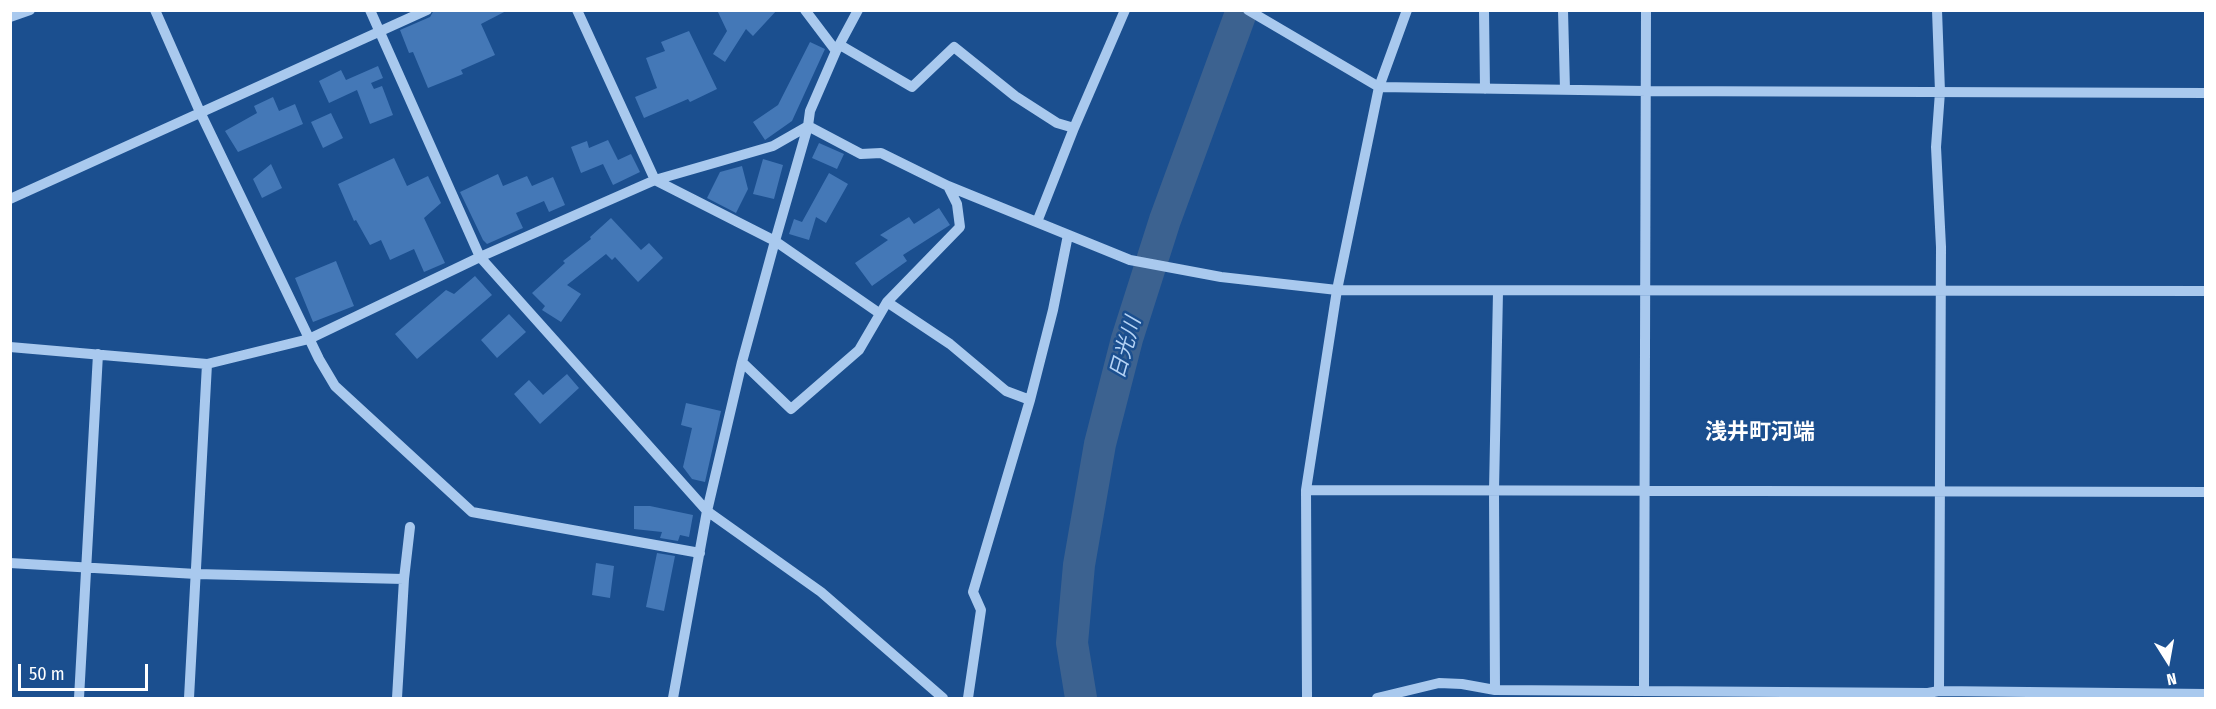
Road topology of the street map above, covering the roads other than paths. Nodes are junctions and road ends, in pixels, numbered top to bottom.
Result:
1 (30, 10) edge
2 (155, 10) edge
3 (370, 10) edge
4 (427, 10) edge
5 (578, 10) edge
6 (805, 10) edge
7 (858, 10) edge
8 (1125, 10) edge
9 (1248, 10) edge
10 (1407, 10) edge
11 (1484, 10) edge
12 (1563, 10) edge
13 (1646, 10) edge
14 (1937, 10) edge
15 (10, 17) edge
16 (380, 32) junction
17 (838, 48) junction
18 (1379, 87) junction
19 (1485, 89) junction
20 (1565, 90) junction
21 (1646, 91) junction
22 (1940, 92) junction
23 (2205, 93) edge
24 (200, 112) junction
25 (808, 126) junction
26 (1074, 128) junction
27 (655, 180) junction
28 (948, 186) junction
29 (10, 199) edge
30 (1037, 222) junction
31 (1068, 234) junction
32 (775, 241) junction
33 (480, 258) junction
34 (1337, 291) junction
35 (1645, 291) junction
36 (2205, 291) edge
37 (1498, 292) junction
38 (1940, 292) junction
39 (887, 302) junction
40 (879, 313) junction
41 (309, 339) junction
42 (10, 348) edge
43 (98, 354) junction
44 (742, 362) junction
45 (207, 364) junction
46 (1030, 399) junction
47 (1306, 490) junction
48 (1494, 490) junction
49 (1644, 490) junction
50 (1940, 491) junction
51 (2205, 492) edge
52 (707, 511) junction
53 (410, 527) dead end
54 (700, 553) junction
55 (10, 563) edge
56 (87, 568) junction
57 (196, 574) junction
58 (404, 579) junction
59 (1644, 689) junction
60 (1495, 690) junction
61 (1578, 694) edge
62 (1932, 694) edge
63 (2205, 694) edge
64 (1784, 695) edge
65 (2006, 695) edge
66 (79, 699) edge
67 (189, 699) edge
68 (397, 699) edge
69 (674, 699) edge
70 (943, 699) edge
71 (968, 699) edge
72 (1307, 699) edge
73 (1377, 699) edge

1 - 15 street
2 - 24 street
3 - 16 street
4 - 16 street
5 - 27 street
6 - 17 street
7 - 17 street
8 - 26 street
9 - 18 street
10 - 18 street
11 - 19 street
12 - 20 street
13 - 21 street
14 - 22 street
16 - 24 street
16 - 33 street
17 - 25 street
17 - 26 street
18 - 19 street
18 - 34 street
19 - 20 street
20 - 21 street
21 - 22 street
21 - 35 street
22 - 23 street
22 - 38 street
24 - 29 street
24 - 41 street
25 - 27 street
25 - 28 street
25 - 32 street
26 - 30 street
27 - 32 street
27 - 33 street
28 - 30 street
28 - 39 street
30 - 31 street
31 - 34 street
31 - 46 street
32 - 40 street
32 - 44 street
33 - 41 street
33 - 52 street
34 - 37 street
34 - 47 street
35 - 37 street
35 - 38 street
35 - 49 street
36 - 38 street
37 - 48 street
38 - 50 street
39 - 40 street
39 - 46 street
40 - 44 street
41 - 45 street
41 - 54 street
42 - 43 street
43 - 45 street
43 - 56 street
44 - 52 street
45 - 57 street
46 - 71 street
47 - 48 street
47 - 72 street
48 - 49 street
48 - 60 street
49 - 50 street
49 - 59 street
50 - 51 street
50 - 62 street
52 - 54 street
52 - 70 street
53 - 58 street
54 - 69 street
55 - 56 street
56 - 57 street
56 - 66 street
57 - 58 street
57 - 67 street
58 - 68 street
59 - 61 street
59 - 64 street
60 - 61 street
60 - 73 street
62 - 64 street
62 - 65 street
63 - 65 street

